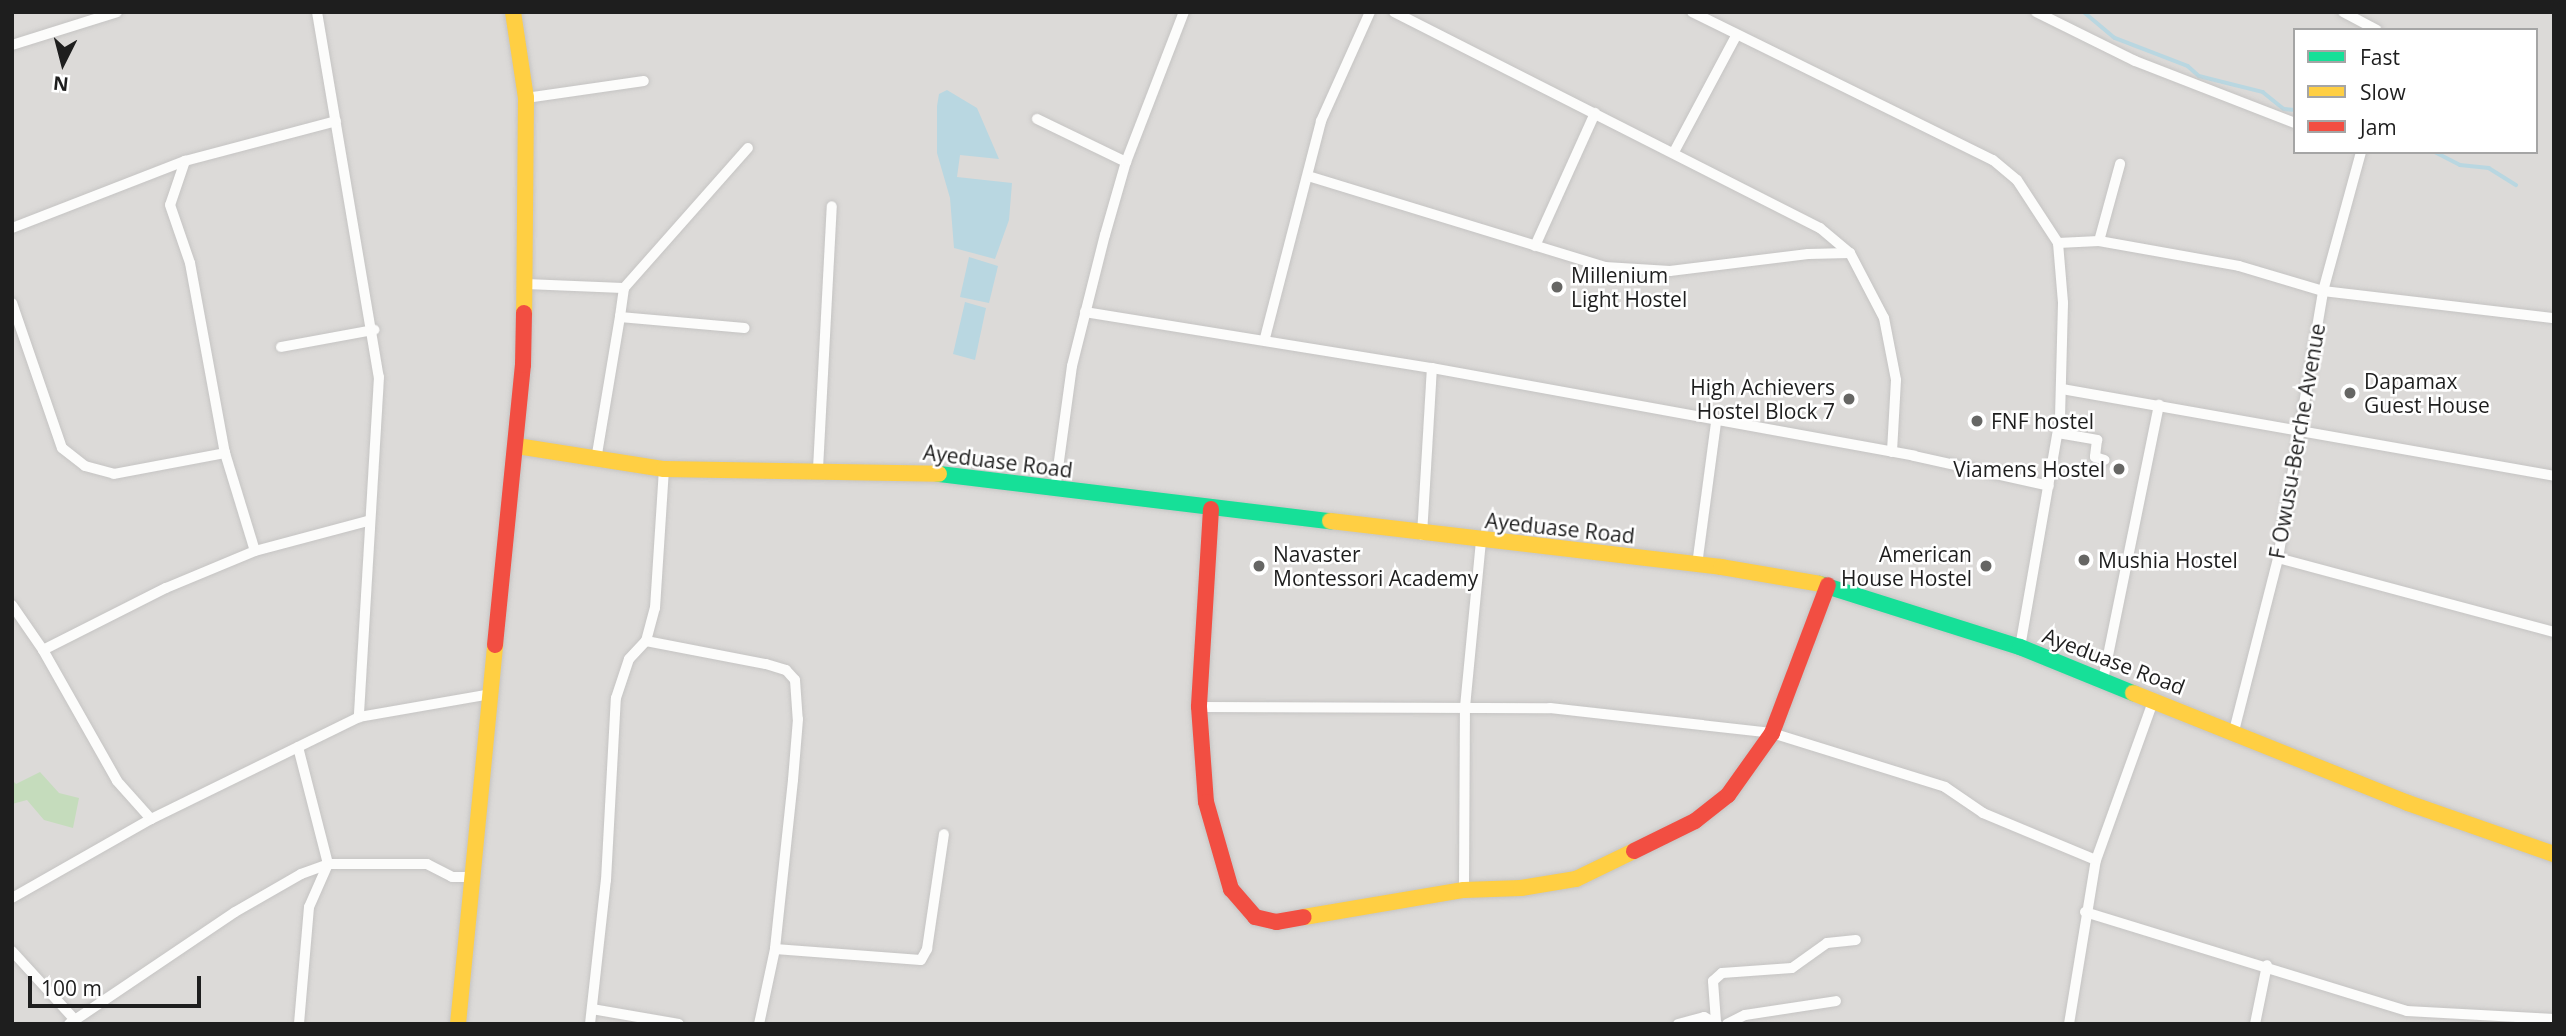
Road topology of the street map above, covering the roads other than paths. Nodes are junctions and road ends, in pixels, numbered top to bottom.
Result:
1 (117, 12) edge
2 (317, 12) edge
3 (513, 12) edge
4 (1184, 12) edge
5 (1370, 12) edge
6 (1394, 12) edge
7 (1692, 12) edge
8 (2036, 12) edge
9 (2343, 12) edge
10 (2373, 28) edge
11 (1736, 36) junction
12 (12, 46) edge
13 (644, 81) dead end
14 (526, 99) junction
15 (1595, 113) junction
16 (1037, 118) dead end
17 (336, 121) junction
18 (2293, 122) edge
19 (748, 148) dead end
20 (1674, 152) junction
21 (2360, 154) edge
22 (185, 161) junction
23 (1126, 162) junction
24 (2120, 164) dead end
25 (1308, 176) junction
26 (832, 206) dead end
27 (12, 228) edge
28 (2099, 241) junction
29 (2058, 243) junction
30 (1535, 246) junction
31 (1850, 253) junction
32 (525, 284) junction
33 (624, 288) junction
34 (2323, 291) junction
35 (12, 303) edge
36 (1085, 312) junction
37 (620, 317) junction
38 (2554, 318) edge
39 (745, 328) dead end
40 (374, 330) junction
41 (1265, 338) junction
42 (281, 347) dead end
43 (1432, 368) junction
44 (2062, 389) junction
45 (2159, 405) junction
46 (1716, 423) junction
47 (2057, 433) junction
48 (2296, 433) junction
49 (517, 446) junction
50 (225, 453) junction
51 (1892, 453) junction
52 (596, 460) junction
53 (2105, 460) dead end
54 (664, 469) junction
55 (818, 469) junction
56 (2554, 476) edge
57 (2049, 486) junction
58 (1055, 490) junction
59 (1211, 509) junction
60 (368, 521) junction
61 (1422, 535) junction
62 (1481, 540) junction
63 (256, 551) junction
64 (2277, 558) junction
65 (1697, 565) junction
66 (1828, 585) junction
67 (12, 605) edge
68 (2554, 632) edge
69 (646, 641) junction
70 (2020, 647) junction
71 (43, 650) junction
72 (2103, 680) junction
73 (491, 694) junction
74 (2154, 699) junction
75 (1199, 707) junction
76 (1465, 707) junction
77 (359, 717) junction
78 (2234, 731) junction
79 (1772, 733) junction
80 (298, 747) junction
81 (151, 819) junction
82 (944, 834) dead end
83 (2554, 855) edge
84 (2096, 860) junction
85 (328, 864) junction
86 (470, 877) junction
87 (1464, 890) junction
88 (12, 898) edge
89 (2085, 912) junction
90 (1856, 940) dead end
91 (775, 949) junction
92 (12, 951) edge
93 (2267, 965) junction
94 (1836, 1001) dead end
95 (592, 1009) junction
96 (2407, 1011) junction
97 (2554, 1019) edge
98 (72, 1021) edge
99 (1720, 1023) edge
100 (299, 1024) edge
101 (458, 1024) edge
102 (590, 1024) edge
103 (679, 1024) edge
104 (760, 1024) edge
105 (1678, 1024) edge
106 (2069, 1024) edge
107 (2255, 1024) edge
108 (2406, 1024) edge

1 - 12 street
2 - 17 street
3 - 14 street
4 - 23 street
5 - 25 street
6 - 15 street
7 - 11 street
8 - 18 street
9 - 10 street
11 - 20 street
11 - 29 street
13 - 14 street
14 - 32 street
15 - 20 street
15 - 30 street
16 - 23 street
17 - 22 street
17 - 40 street
19 - 33 street
20 - 31 street
21 - 34 street, F Owusu-Berche Avenue
22 - 27 street
22 - 50 street
23 - 36 street
24 - 28 street
25 - 30 street
25 - 41 street
26 - 55 street
28 - 29 street
28 - 34 street
29 - 44 street
30 - 31 street
31 - 51 street
32 - 33 street
32 - 49 street
33 - 37 street
34 - 38 street
34 - 48 street, F Owusu-Berche Avenue
35 - 50 street
36 - 41 street
36 - 58 street
37 - 39 street
37 - 52 street
40 - 42 street
40 - 60 street
41 - 43 street
43 - 46 street
43 - 61 street
44 - 45 street
44 - 47 street
45 - 48 street
45 - 72 street
46 - 51 street
46 - 65 street
47 - 53 street
47 - 57 street
48 - 56 street
48 - 64 street, F Owusu-Berche Avenue
49 - 52 street, Ayeduase Road
49 - 73 street
50 - 63 street
51 - 57 street
52 - 54 street, Ayeduase Road
54 - 55 street, Ayeduase Road
54 - 69 street
55 - 58 street, Ayeduase Road
57 - 70 street
58 - 59 street, Ayeduase Road
59 - 61 street, Ayeduase Road
59 - 75 street
60 - 63 street
60 - 77 street
61 - 62 street, Ayeduase Road
62 - 65 street, Ayeduase Road
62 - 76 street
63 - 71 street
64 - 68 street
64 - 78 street, F Owusu-Berche Avenue
65 - 66 street, Ayeduase Road
66 - 70 street, Ayeduase Road
66 - 79 street
67 - 71 street
69 - 91 street
69 - 95 street
70 - 72 street, Ayeduase Road
71 - 81 street
72 - 74 street, Ayeduase Road
73 - 77 street
73 - 86 street
74 - 78 street, Ayeduase Road
74 - 84 street
75 - 76 street
75 - 87 street
76 - 79 street
76 - 87 street
77 - 80 street
78 - 83 street, Ayeduase Road
79 - 84 street
79 - 87 street
80 - 81 street
80 - 85 street
81 - 88 street
82 - 91 street
84 - 89 street
85 - 86 street
85 - 98 street
85 - 100 street
86 - 101 street
89 - 93 street
89 - 106 street
90 - 99 street
91 - 104 street
92 - 98 street
93 - 96 street
93 - 107 street
94 - 99 street
95 - 102 street
95 - 103 street
96 - 97 street
96 - 108 street
99 - 105 street

